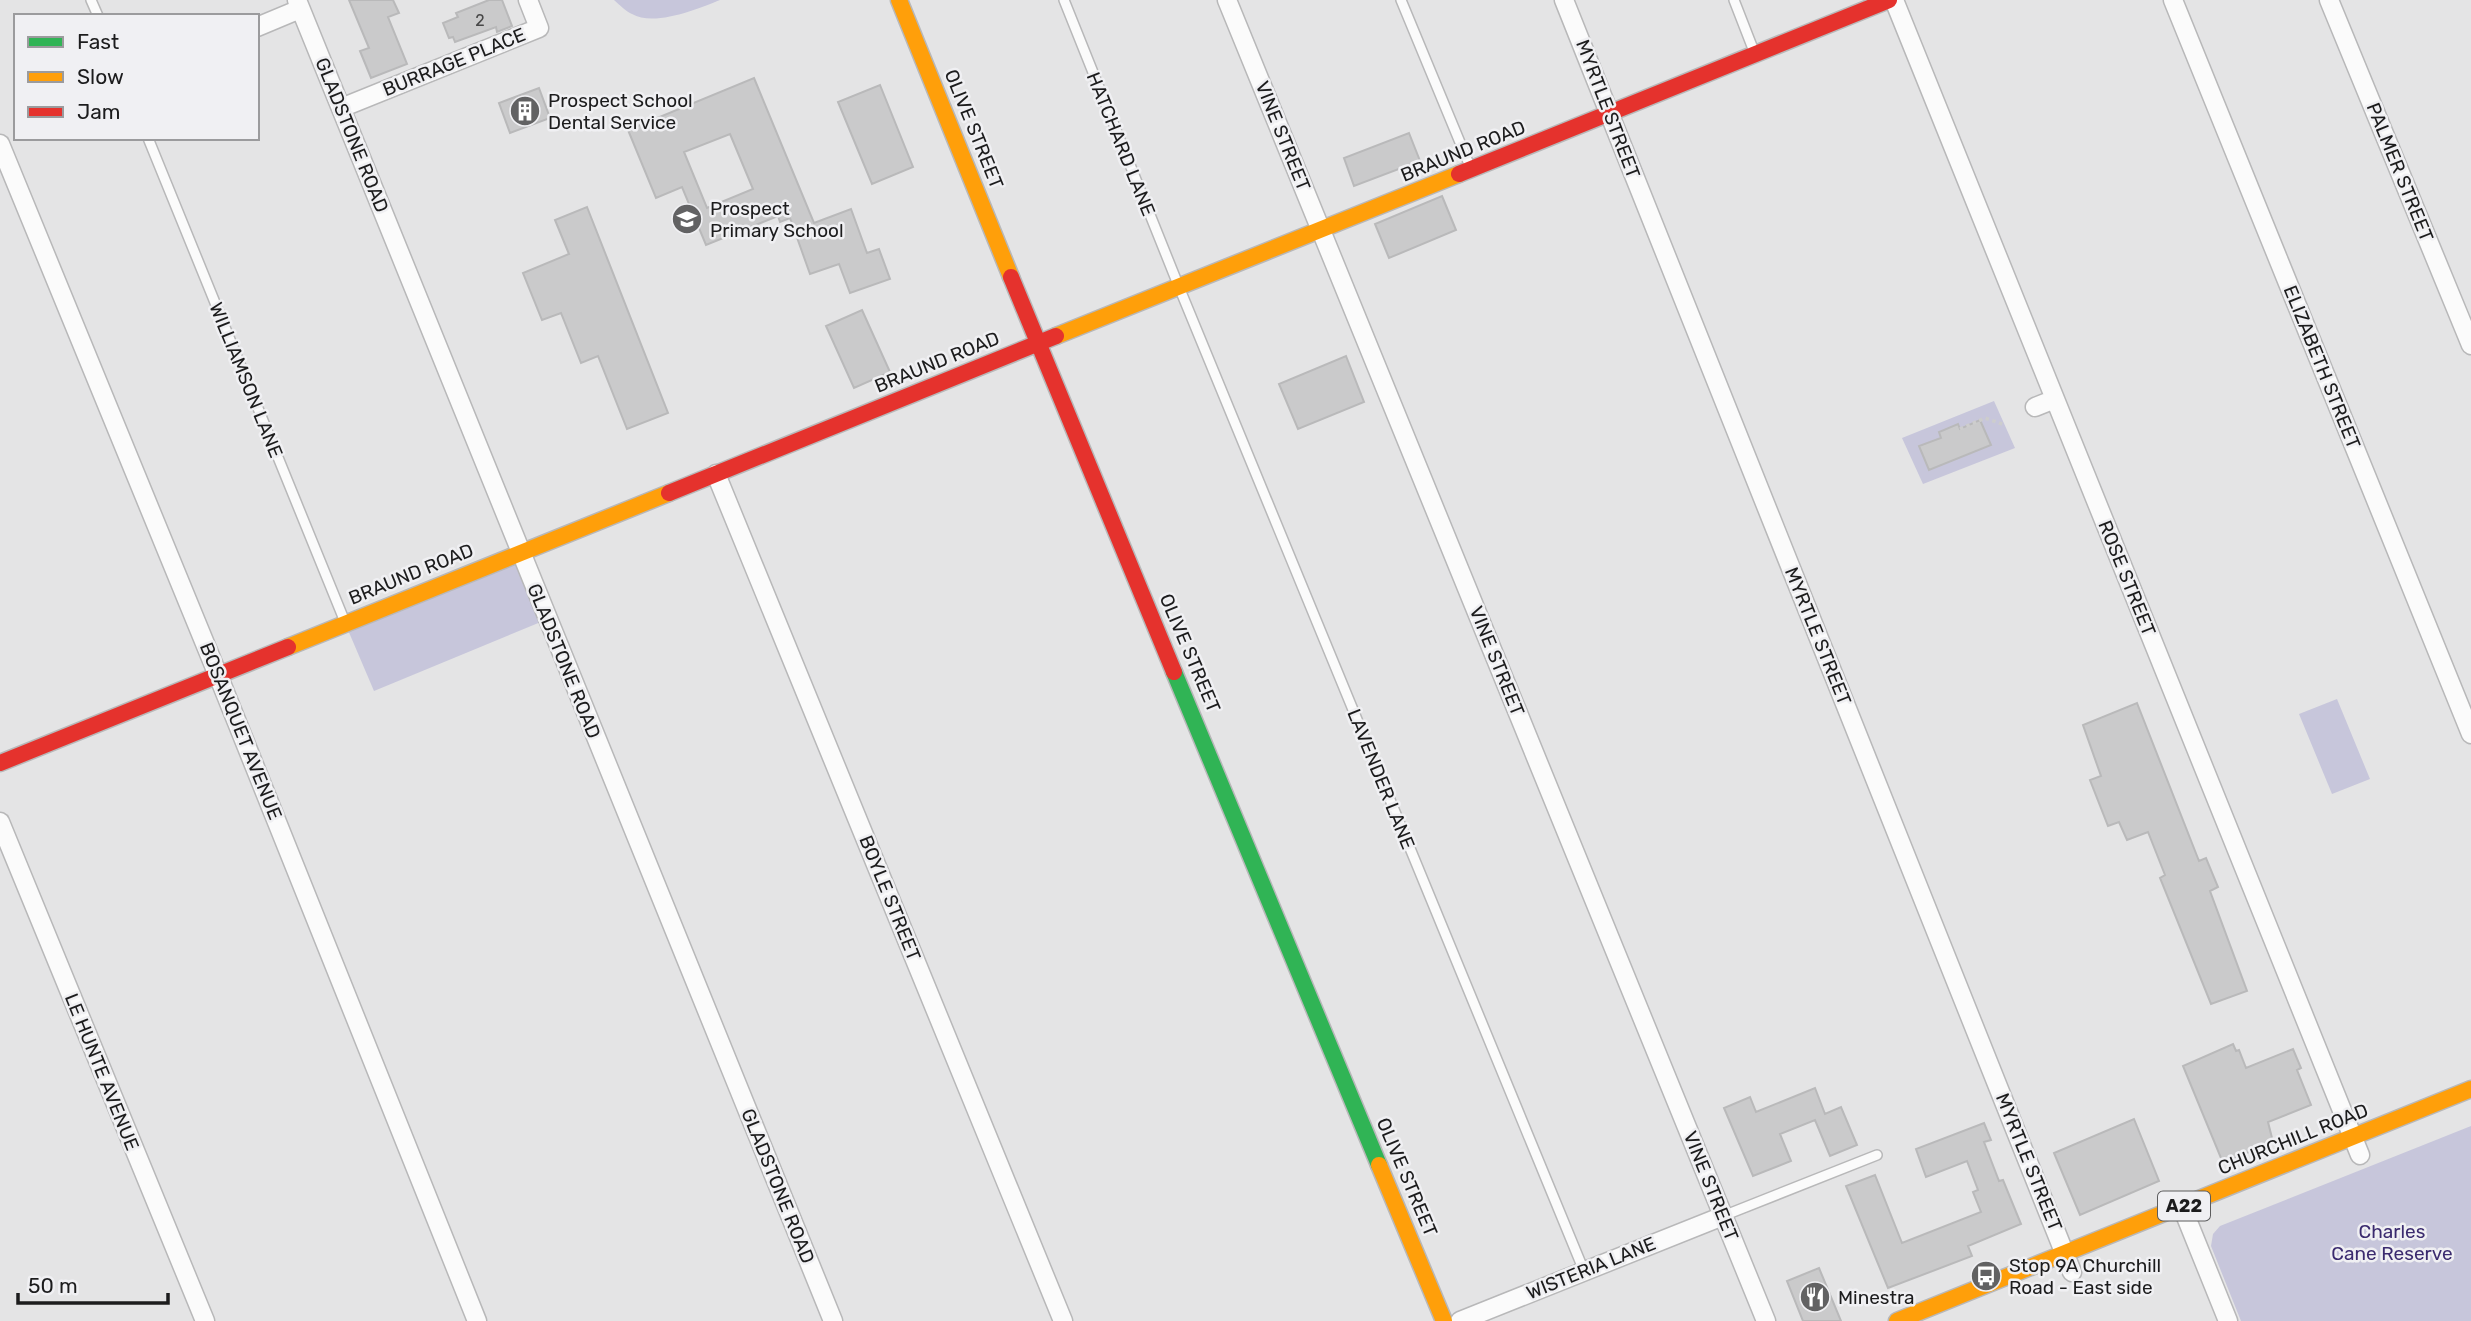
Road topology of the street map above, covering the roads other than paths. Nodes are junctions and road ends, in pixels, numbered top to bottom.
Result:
1 (528, 0) edge
2 (899, 0) edge
3 (1064, 0) edge
4 (1227, 0) edge
5 (1401, 0) edge
6 (1564, 0) edge
7 (1734, 0) edge
8 (1891, 0) edge
9 (2173, 0) edge
10 (2329, 0) edge
11 (298, 5) edge
12 (259, 26) edge
13 (1756, 55) junction
14 (341, 108) junction
15 (1611, 114) junction
16 (149, 140) edge
17 (0, 144) edge
18 (1472, 170) junction
19 (1321, 231) junction
20 (1179, 288) junction
21 (1038, 344) junction
22 (2471, 345) edge
23 (2054, 399) junction
24 (2035, 407) dead end
25 (716, 474) junction
26 (521, 553) junction
27 (345, 622) junction
28 (218, 675) junction
29 (2471, 734) edge
30 (0, 763) edge
31 (0, 822) edge
32 (2471, 1089) edge
33 (2353, 1138) junction
34 (1877, 1155) dead end
35 (2360, 1155) dead end
36 (2182, 1207) junction
37 (1723, 1216) junction
38 (2065, 1254) junction
39 (2078, 1270) joint
40 (1584, 1271) junction
41 (2052, 1280) dead end
42 (205, 1321) edge
43 (477, 1321) edge
44 (833, 1321) edge
45 (1063, 1321) edge
46 (1444, 1321) edge
47 (1460, 1321) edge
48 (1766, 1321) edge
49 (1897, 1321) edge
50 (2228, 1321) edge

1 - 14 street, BURRAGE PLACE
2 - 21 street, OLIVE STREET
3 - 20 lane, HATCHARD LANE
4 - 19 street, VINE STREET
5 - 18 lane
6 - 15 street, MYRTLE STREET
7 - 13 lane
8 - 13 street, BRAUND ROAD
8 - 23 street, ROSE STREET
9 - 29 street, ELIZABETH STREET
10 - 22 street, PALMER STREET
11 - 12 street
11 - 14 street, GLADSTONE ROAD
13 - 15 street, BRAUND ROAD
14 - 26 street, GLADSTONE ROAD
15 - 18 street, BRAUND ROAD
15 - 38 street, MYRTLE STREET
16 - 27 lane, WILLIAMSON LANE
17 - 28 street, BOSANQUET AVENUE
18 - 19 street, BRAUND ROAD
19 - 20 street, BRAUND ROAD
19 - 37 street, VINE STREET
20 - 21 street, BRAUND ROAD
20 - 40 lane, LAVENDER LANE
21 - 25 street, BRAUND ROAD
21 - 46 street, OLIVE STREET
23 - 24 street
23 - 33 street, ROSE STREET
25 - 26 street, BRAUND ROAD
25 - 45 street, BOYLE STREET
26 - 27 street, BRAUND ROAD
26 - 44 street, GLADSTONE ROAD
27 - 28 street, BRAUND ROAD
28 - 30 street, BRAUND ROAD
28 - 43 street, BOSANQUET AVENUE
31 - 42 street, LE HUNTE AVENUE
32 - 33 street, CHURCHILL ROAD / A22
33 - 35 street, ROSE STREET
33 - 36 street, CHURCHILL ROAD / A22
34 - 37 lane
36 - 38 street, CHURCHILL ROAD / A22
36 - 50 street
37 - 40 street, WISTERIA LANE
37 - 48 street, VINE STREET
38 - 39 street, MYRTLE STREET
38 - 49 street, CHURCHILL ROAD / A22
39 - 41 street
40 - 47 street, WISTERIA LANE

